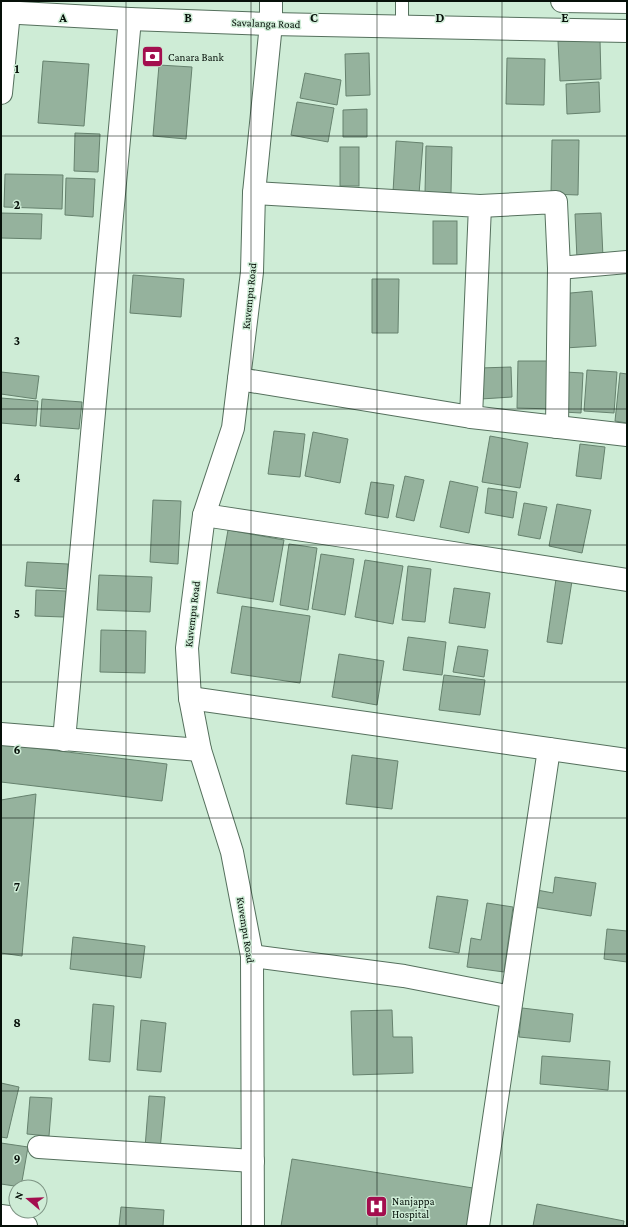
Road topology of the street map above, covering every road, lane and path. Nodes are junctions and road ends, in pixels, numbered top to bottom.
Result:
1 (272, 1) edge
2 (402, 1) edge
3 (562, 1) edge
4 (627, 2) edge
5 (5, 12) edge
6 (130, 19) junction
7 (271, 24) junction
8 (402, 26) junction
9 (627, 31) edge
10 (1, 94) edge
11 (254, 193) junction
12 (480, 206) junction
13 (627, 262) edge
14 (558, 268) junction
15 (240, 379) junction
16 (471, 417) junction
17 (557, 427) junction
18 (627, 435) edge
19 (204, 515) junction
20 (627, 580) edge
21 (190, 698) junction
22 (1, 734) edge
23 (64, 740) junction
24 (549, 749) junction
25 (200, 750) junction
26 (627, 760) edge
27 (252, 956) junction
28 (512, 997) junction
29 (39, 1147) dead end
30 (253, 1161) junction
31 (1, 1216) edge
32 (26, 1226) edge
33 (253, 1226) edge
34 (478, 1226) edge

1 - 7 street, Kuvempu Road
2 - 8 lane
3 - 4 street
5 - 6 street, Savalanga Road
5 - 10 street
6 - 7 street, Savalanga Road
6 - 23 street
7 - 8 street, Savalanga Road
7 - 11 street, Kuvempu Road
8 - 9 street, Savalanga Road
11 - 12 street
11 - 15 street, Kuvempu Road
12 - 14 street
12 - 16 street
13 - 14 street
14 - 17 street
15 - 16 street
15 - 19 street, Kuvempu Road
16 - 17 street
17 - 18 street
19 - 20 street
19 - 21 street, Kuvempu Road
21 - 24 street
21 - 25 street, Kuvempu Road
22 - 23 street
23 - 25 street
24 - 26 street
24 - 28 street
25 - 27 street, Kuvempu Road
27 - 28 street
27 - 30 street, Kuvempu Road
28 - 34 street
29 - 30 street
30 - 33 street, Kuvempu Road
31 - 32 street

